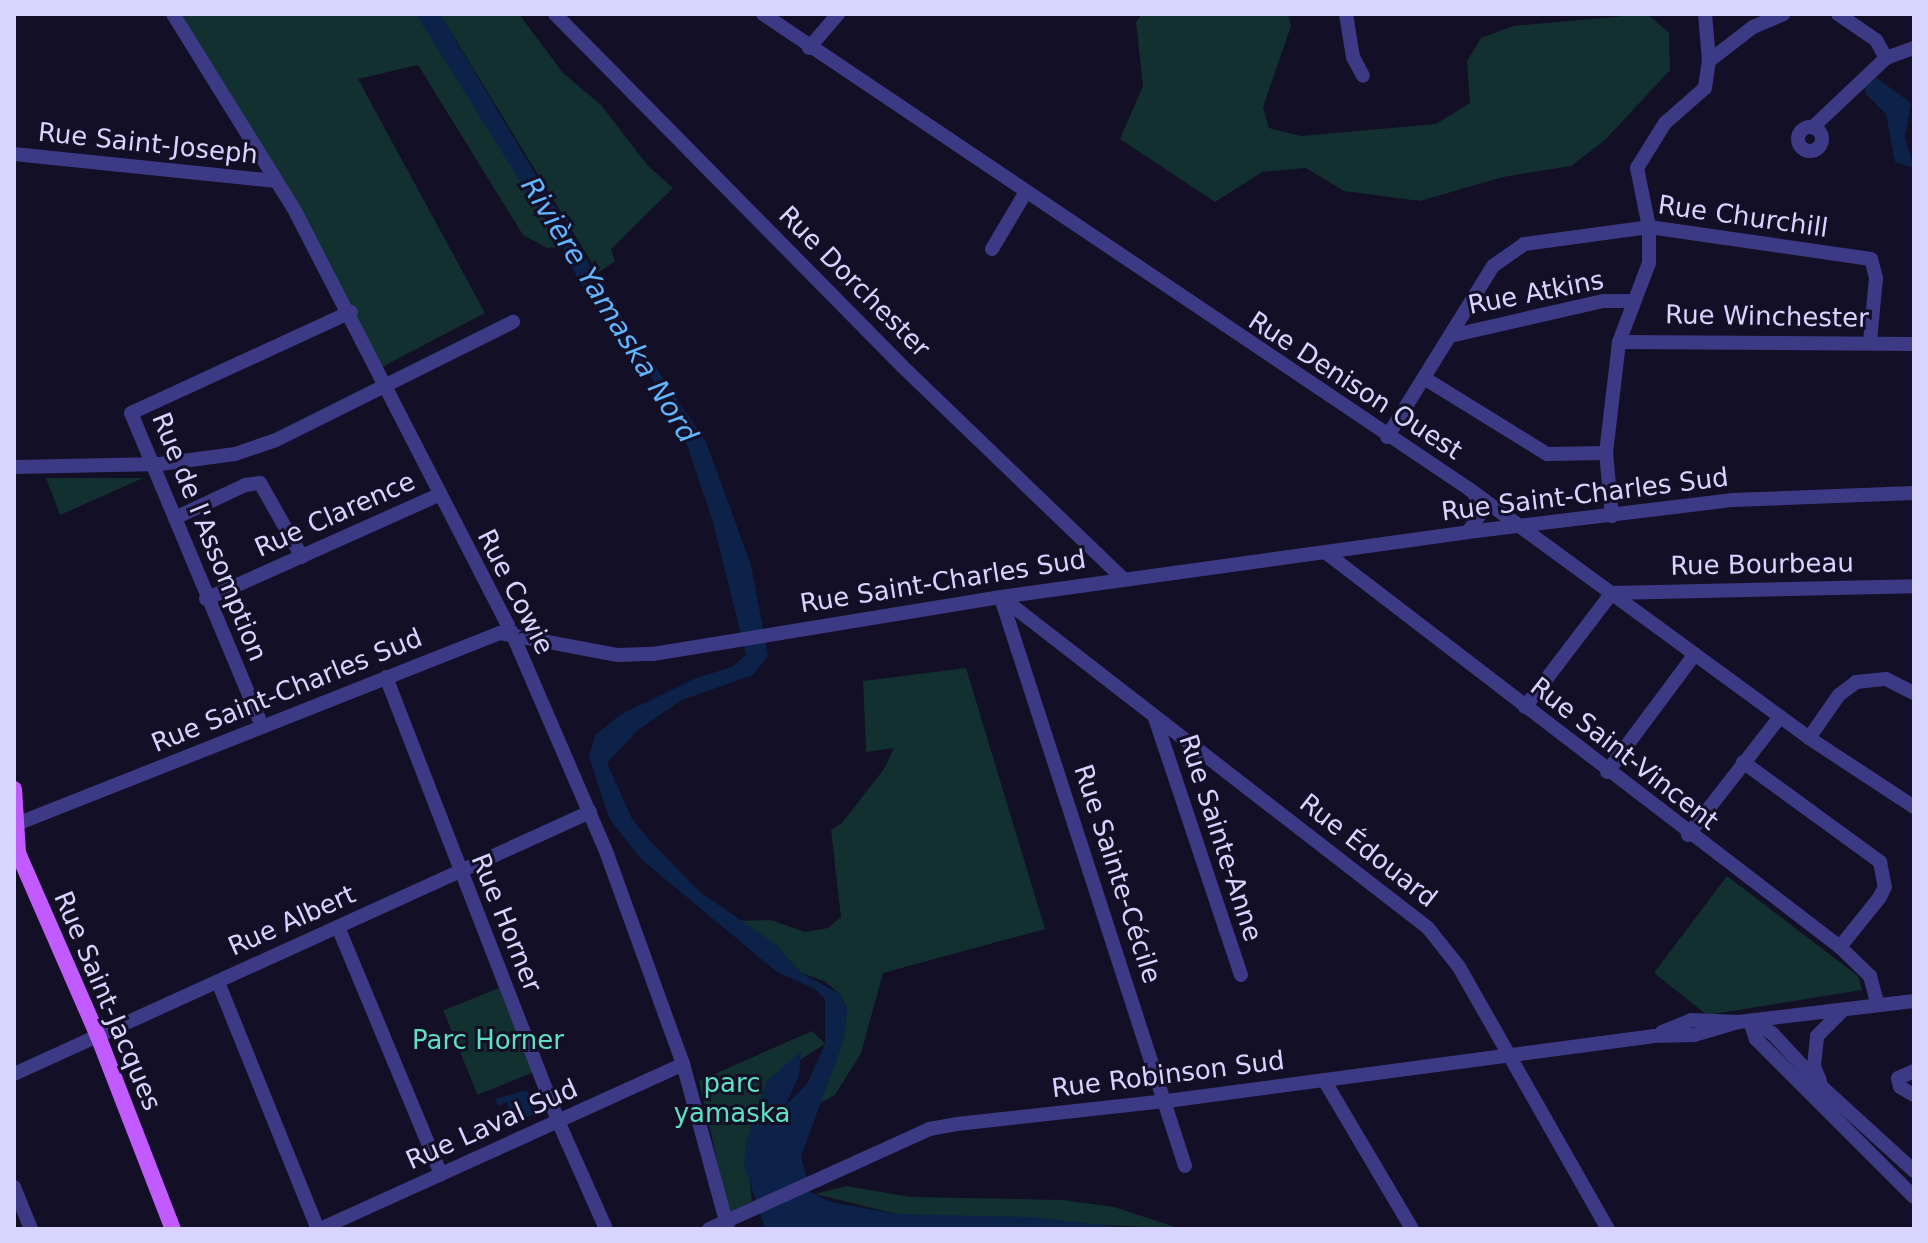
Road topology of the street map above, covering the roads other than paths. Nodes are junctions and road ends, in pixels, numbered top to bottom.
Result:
1 (173, 14) edge
2 (555, 14) edge
3 (763, 14) edge
4 (838, 14) edge
5 (1346, 14) edge
6 (1705, 14) edge
7 (1783, 14) edge
8 (1838, 14) edge
9 (809, 48) junction
10 (1914, 48) edge
11 (1886, 58) junction
12 (1709, 61) junction
13 (1363, 76) dead end
14 (1813, 127) dead end
15 (14, 154) edge
16 (277, 181) junction
17 (1024, 195) junction
18 (1649, 227) junction
19 (992, 249) dead end
20 (1632, 301) junction
21 (351, 312) junction
22 (513, 322) dead end
23 (1450, 336) junction
24 (1619, 342) junction
25 (1870, 342) junction
26 (1914, 344) edge
27 (1424, 378) junction
28 (386, 386) junction
29 (1387, 437) junction
30 (1606, 453) junction
31 (149, 463) junction
32 (14, 467) edge
33 (1469, 489) junction
34 (1914, 493) edge
35 (439, 495) junction
36 (1612, 516) junction
37 (175, 518) junction
38 (1521, 527) junction
39 (1468, 532) junction
40 (1325, 552) junction
41 (302, 557) junction
42 (1124, 580) junction
43 (1914, 586) edge
44 (1612, 593) junction
45 (1001, 597) junction
46 (206, 599) junction
47 (512, 633) junction
48 (1695, 654) junction
49 (386, 677) junction
50 (1914, 693) edge
51 (1525, 707) junction
52 (1154, 716) junction
53 (1780, 717) junction
54 (262, 726) junction
55 (1809, 738) junction
56 (1743, 762) junction
57 (1607, 772) junction
58 (14, 789) edge
59 (1914, 807) edge
60 (590, 812) junction
61 (14, 825) edge
62 (1688, 835) junction
63 (459, 872) junction
64 (338, 927) junction
65 (1840, 947) junction
66 (1241, 975) dead end
67 (218, 982) junction
68 (1914, 1001) edge
69 (1878, 1005) junction
70 (1845, 1010) junction
71 (1744, 1022) junction
72 (98, 1036) junction
73 (1508, 1055) junction
74 (683, 1064) junction
75 (1914, 1071) edge
76 (14, 1074) edge
77 (1324, 1080) junction
78 (1824, 1089) junction
79 (1914, 1095) edge
80 (1167, 1101) junction
81 (558, 1121) junction
82 (1912, 1163) edge
83 (1185, 1166) dead end
84 (441, 1174) junction
85 (1896, 1180) junction
86 (14, 1187) edge
87 (1914, 1197) edge
88 (729, 1223) edge
89 (31, 1229) edge
90 (173, 1229) edge
91 (319, 1229) edge
92 (606, 1229) edge
93 (709, 1229) edge
94 (1412, 1229) edge
95 (1608, 1229) edge

1 - 16 street, Rue Cowie
2 - 42 street, Rue Dorchester
3 - 9 street, Rue Denison Ouest
4 - 9 street
5 - 13 street
6 - 12 street
7 - 12 street
8 - 11 street
9 - 17 street, Rue Denison Ouest
10 - 11 street
11 - 14 street
12 - 18 street
15 - 16 street, Rue Saint-Joseph
16 - 21 street, Rue Cowie
17 - 19 street
17 - 29 street, Rue Denison Ouest
18 - 20 street
18 - 23 street, Rue Churchill
18 - 25 street, Rue Churchill
20 - 23 street, Rue Atkins
20 - 24 street
21 - 28 street, Rue Cowie
21 - 31 street, Rue de l'Assomption
22 - 28 street
23 - 27 street, Rue Churchill
24 - 25 street, Rue Winchester
24 - 30 street
25 - 26 street, Rue Winchester
27 - 29 street, Rue Churchill
27 - 30 street
28 - 31 street
28 - 35 street, Rue Cowie
29 - 33 street, Rue Denison Ouest
30 - 36 street
31 - 32 street
31 - 37 street, Rue de l'Assomption
33 - 38 street, Rue Denison Ouest
33 - 39 street
34 - 36 street, Rue Saint-Charles Sud
35 - 41 street, Rue Clarence
35 - 47 street, Rue Cowie
36 - 38 street, Rue Saint-Charles Sud
37 - 41 street
37 - 46 street, Rue de l'Assomption
38 - 39 street, Rue Saint-Charles Sud
38 - 44 street, Rue Denison Ouest
39 - 40 street, Rue Saint-Charles Sud
40 - 42 street, Rue Saint-Charles Sud
40 - 51 street, Rue Saint-Vincent
41 - 46 street, Rue Clarence
42 - 45 street, Rue Saint-Charles Sud
43 - 44 street, Rue Bourbeau
44 - 48 street, Rue Denison Ouest
44 - 51 street
45 - 47 street, Rue Saint-Charles Sud
45 - 52 street, Rue Édouard
45 - 80 street, Rue Sainte-Cécile
46 - 54 street, Rue de l'Assomption
47 - 49 street, Rue Saint-Charles Sud
47 - 60 street, Rue Cowie
48 - 53 street, Rue Denison Ouest
48 - 57 street
49 - 54 street, Rue Saint-Charles Sud
49 - 63 street, Rue Horner
50 - 55 street
51 - 57 street, Rue Saint-Vincent
52 - 66 street, Rue Sainte-Anne
52 - 73 street, Rue Édouard
53 - 55 street, Rue Denison Ouest
53 - 56 street
54 - 61 street, Rue Saint-Charles Sud
55 - 59 street, Rue Denison Ouest
56 - 62 street
56 - 65 street
57 - 62 street, Rue Saint-Vincent
58 - 61 main road, Rue Saint-Jacques
60 - 63 street, Rue Albert
60 - 74 street, Rue Cowie
61 - 72 main road, Rue Saint-Jacques
62 - 65 street, Rue Saint-Vincent
63 - 64 street, Rue Albert
63 - 81 street, Rue Horner
64 - 67 street, Rue Albert
64 - 84 street
65 - 69 street, Rue Saint-Vincent
67 - 72 street, Rue Albert
67 - 91 street
68 - 69 street, Rue Robinson Sud
69 - 70 street, Rue Robinson Sud
70 - 71 street, Rue Robinson Sud
70 - 78 street
71 - 73 street, Rue Robinson Sud
71 - 78 street
71 - 85 street
72 - 76 street, Rue Albert
72 - 90 main road, Rue Saint-Jacques
73 - 77 street, Rue Robinson Sud
73 - 95 street, Rue Édouard
74 - 81 street, Rue Laval Sud
74 - 88 street, Rue Cowie
75 - 79 street
77 - 80 street, Rue Robinson Sud
77 - 94 street
78 - 82 street
80 - 83 street, Rue Sainte-Cécile
80 - 88 street, Rue Robinson Sud
81 - 84 street, Rue Laval Sud
81 - 92 street, Rue Horner
82 - 85 street
84 - 91 street, Rue Laval Sud
85 - 87 street
86 - 89 street
88 - 93 street, Rue Robinson Sud

